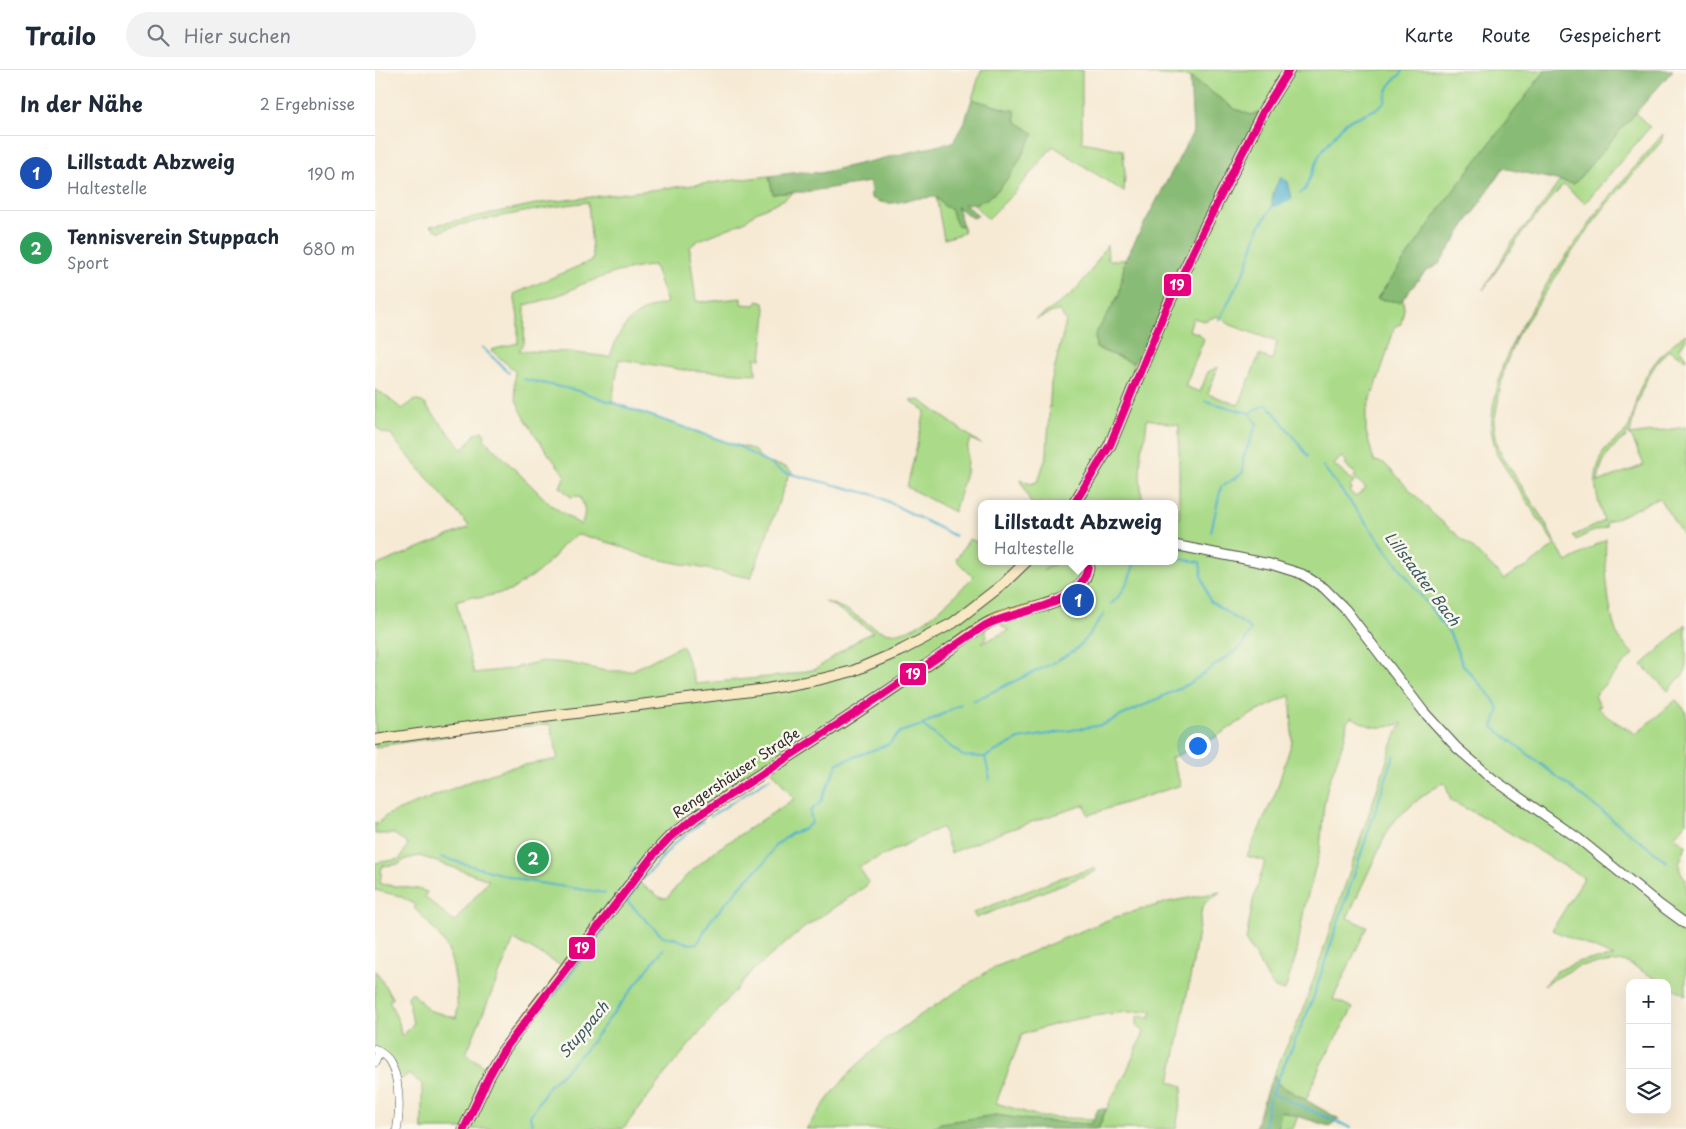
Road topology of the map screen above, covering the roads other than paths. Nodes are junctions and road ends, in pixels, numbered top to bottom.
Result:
1 (1289, 70) edge
2 (1076, 500) edge
3 (1178, 545) edge
4 (1023, 565) edge
5 (1088, 565) edge
6 (375, 740) edge
7 (1686, 924) edge
8 (377, 1050) edge
9 (375, 1062) edge
10 (397, 1129) edge
11 (464, 1129) edge

1 - 2 main road
3 - 7 street
4 - 6 main road
5 - 11 main road, Rengershäuser Straße
8 - 9 street
8 - 10 street

